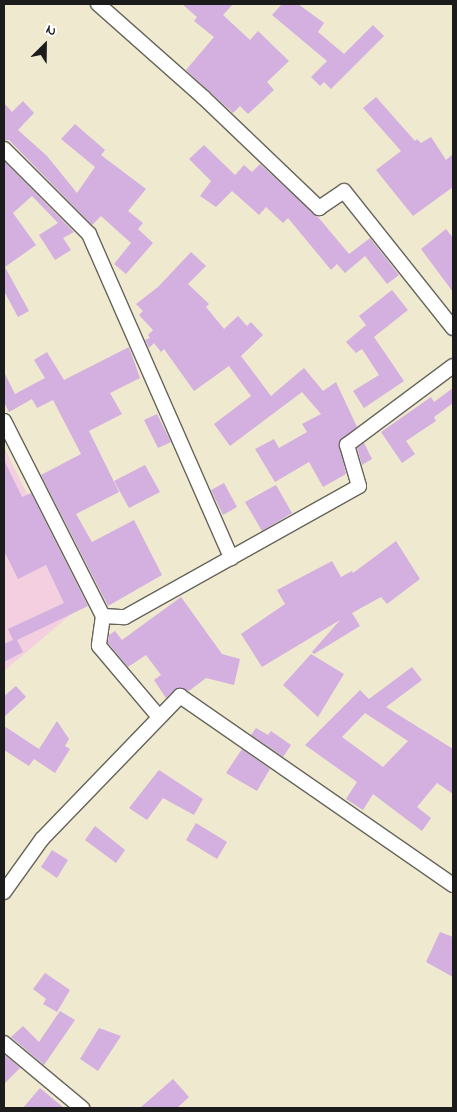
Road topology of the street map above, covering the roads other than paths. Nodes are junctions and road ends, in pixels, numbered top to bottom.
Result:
1 (98, 4) edge
2 (4, 149) edge
3 (453, 328) edge
4 (453, 366) edge
5 (4, 421) edge
6 (231, 558) junction
7 (103, 616) junction
8 (159, 717) junction
9 (453, 885) edge
10 (4, 892) edge
11 (4, 1043) edge
12 (82, 1108) edge

1 - 3 street
2 - 6 street
4 - 6 street
5 - 7 street
6 - 7 street
7 - 8 street
8 - 9 street
8 - 10 street
11 - 12 street

